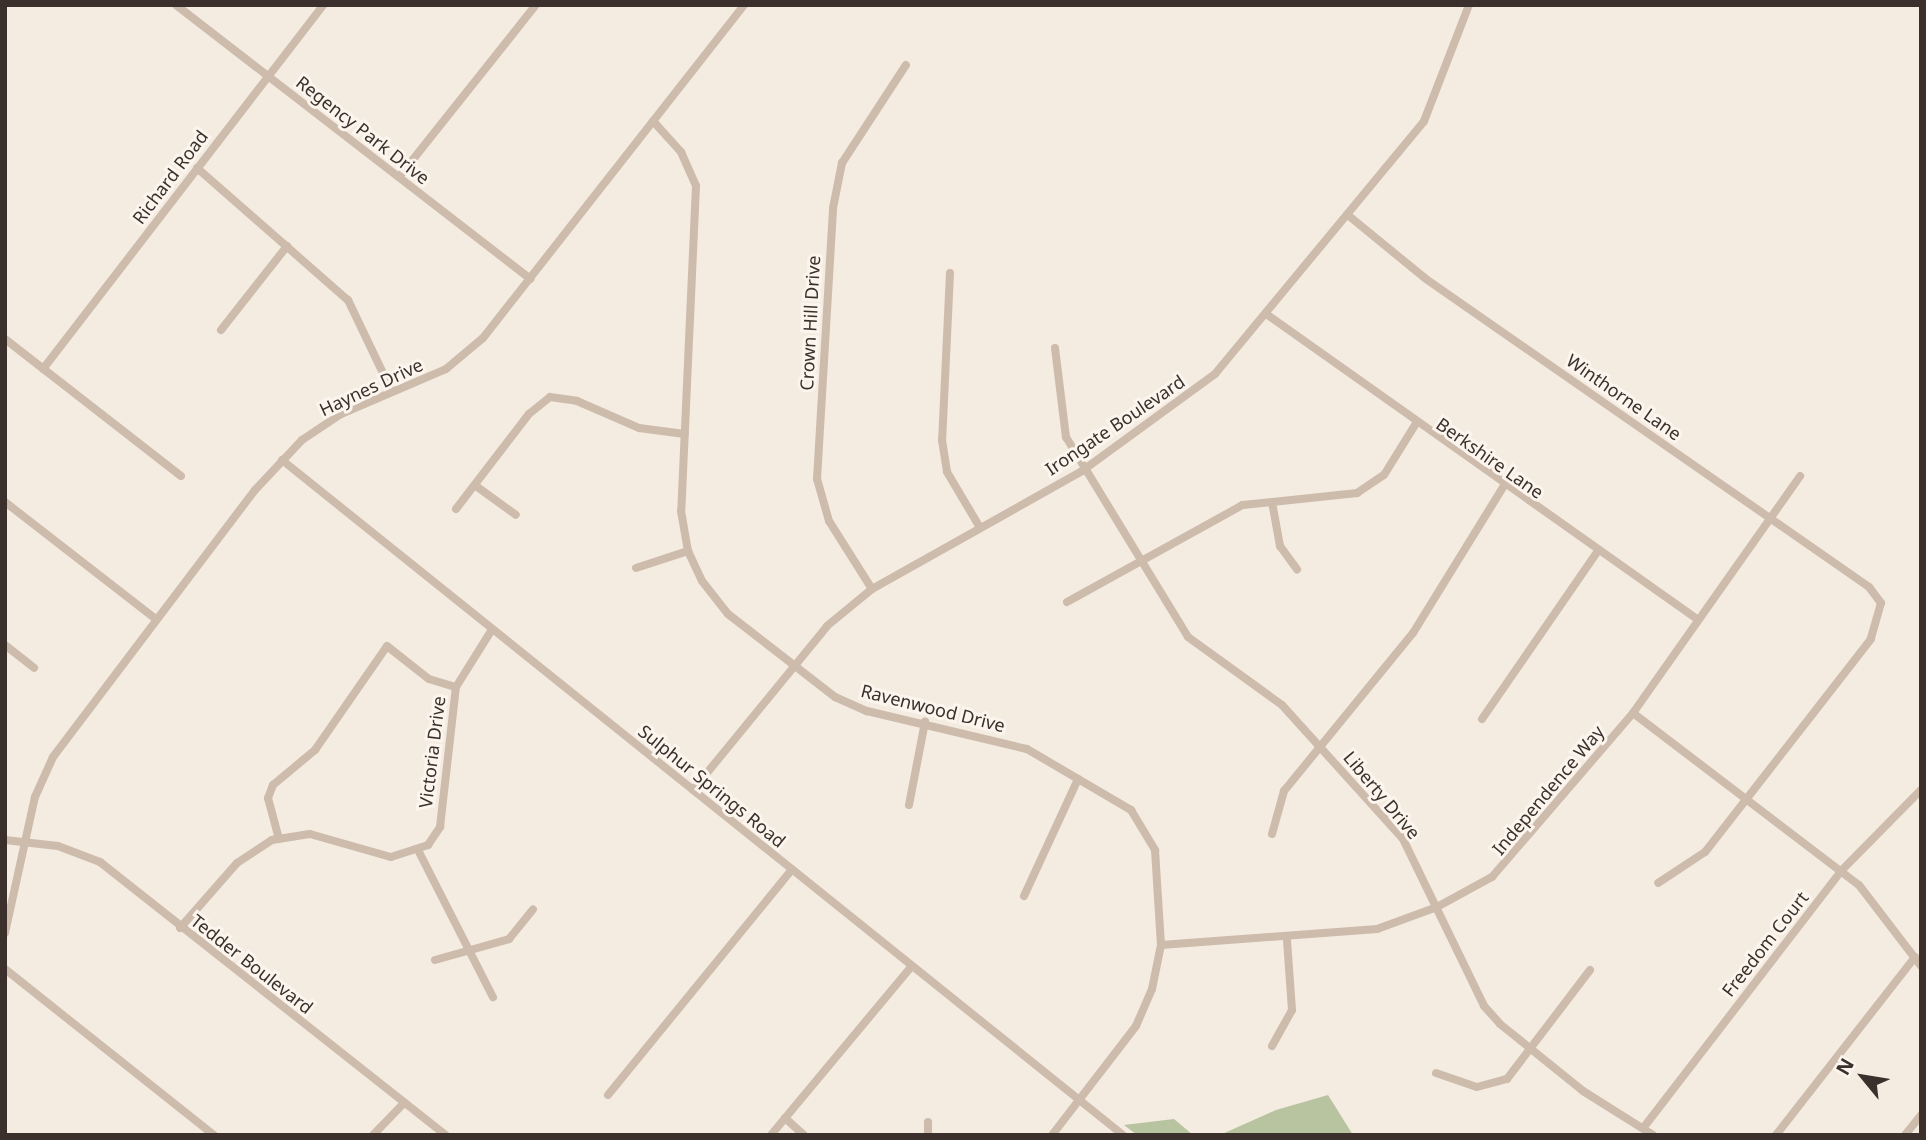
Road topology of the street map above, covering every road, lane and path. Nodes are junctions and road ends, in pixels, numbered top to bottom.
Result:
1 (176, 5) edge
2 (323, 5) edge
3 (536, 5) edge
4 (744, 5) edge
5 (1469, 5) edge
6 (906, 65) dead end
7 (267, 76) junction
8 (653, 121) junction
9 (197, 168) junction
10 (399, 177) junction
11 (1349, 216) junction
12 (287, 246) junction
13 (950, 273) dead end
14 (531, 279) junction
15 (1269, 316) junction
16 (221, 330) dead end
17 (5, 339) edge
18 (1055, 348) dead end
19 (43, 369) junction
20 (392, 392) junction
21 (1415, 425) junction
22 (685, 434) junction
23 (282, 460) junction
24 (1082, 471) junction
25 (181, 476) dead end
26 (1800, 476) dead end
27 (476, 486) junction
28 (1503, 487) junction
29 (5, 502) edge
30 (1272, 502) junction
31 (456, 509) dead end
32 (516, 516) dead end
33 (1769, 518) junction
34 (979, 526) junction
35 (688, 551) junction
36 (1598, 551) junction
37 (1139, 563) junction
38 (635, 568) dead end
39 (1297, 569) dead end
40 (872, 589) junction
41 (1067, 602) dead end
42 (156, 619) junction
43 (1697, 619) junction
44 (491, 631) junction
45 (5, 645) edge
46 (791, 667) junction
47 (34, 668) dead end
48 (456, 687) junction
49 (1633, 713) junction
50 (1482, 719) dead end
51 (925, 722) junction
52 (1321, 746) junction
53 (1078, 779) junction
54 (693, 790) junction
55 (1921, 790) edge
56 (1746, 799) junction
57 (909, 806) dead end
58 (1272, 834) dead end
59 (279, 839) junction
60 (5, 840) edge
61 (27, 841) junction
62 (419, 852) junction
63 (792, 869) junction
64 (1841, 871) junction
65 (1658, 883) dead end
66 (1024, 896) dead end
67 (1437, 907) junction
68 (533, 909) dead end
69 (180, 928) junction
70 (5, 933) edge
71 (1287, 940) junction
72 (1161, 946) junction
73 (469, 954) junction
74 (1915, 957) junction
75 (435, 960) dead end
76 (1921, 965) edge
77 (912, 966) junction
78 (5, 969) edge
79 (1590, 971) dead end
80 (493, 997) dead end
81 (1272, 1046) dead end
82 (1530, 1051) junction
83 (1436, 1073) dead end
84 (608, 1095) dead end
85 (1079, 1101) junction
86 (404, 1103) junction
87 (1921, 1115) edge
88 (785, 1118) junction
89 (928, 1122) dead end
90 (1644, 1127) junction
91 (214, 1135) edge
92 (373, 1135) edge
93 (446, 1135) edge
94 (771, 1135) edge
95 (804, 1135) edge
96 (928, 1135) edge
97 (1052, 1135) edge
98 (1124, 1135) edge
99 (1653, 1135) edge
100 (1776, 1135) edge
101 (1905, 1135) edge

1 - 7 street, Regency Park Drive
2 - 7 street, Richard Road
3 - 10 street
4 - 8 street, Haynes Drive
5 - 11 street, Irongate Boulevard
6 - 40 street, Crown Hill Drive
7 - 9 street, Richard Road
7 - 10 street, Regency Park Drive
8 - 14 street, Haynes Drive
8 - 22 street, Ravenwood Drive
9 - 12 street
9 - 19 street, Richard Road
10 - 14 street, Regency Park Drive
11 - 15 street, Irongate Boulevard
11 - 33 street, Winthorne Lane
12 - 16 street
12 - 20 street
13 - 34 street
14 - 20 street, Haynes Drive
15 - 21 street, Berkshire Lane
15 - 24 street, Irongate Boulevard
17 - 19 street
18 - 24 street, Liberty Drive
19 - 25 street
20 - 23 street, Haynes Drive
21 - 28 street, Berkshire Lane
21 - 30 street
22 - 27 street
22 - 35 street, Ravenwood Drive
23 - 42 street, Haynes Drive
23 - 44 street, Sulphur Springs Road
24 - 34 street, Irongate Boulevard
24 - 37 street, Liberty Drive
26 - 33 street, Independence Way
27 - 31 street
27 - 32 street
28 - 36 street, Berkshire Lane
28 - 52 street
29 - 42 street
30 - 37 street
30 - 39 street
33 - 43 street, Independence Way
33 - 56 street, Winthorne Lane
34 - 40 street, Irongate Boulevard
35 - 38 street
35 - 46 street, Ravenwood Drive
36 - 43 street, Berkshire Lane
36 - 50 street
37 - 41 street
37 - 52 street, Liberty Drive
40 - 46 street, Irongate Boulevard
42 - 61 street, Haynes Drive
43 - 49 street, Independence Way
44 - 48 street, Victoria Drive
44 - 54 street, Sulphur Springs Road
45 - 47 street
46 - 51 street, Ravenwood Drive
46 - 54 street, Irongate Boulevard
48 - 59 street
48 - 62 street, Victoria Drive
49 - 56 street
49 - 67 street, Independence Way
51 - 53 street, Ravenwood Drive
51 - 57 street
52 - 58 street
52 - 67 street, Liberty Drive
53 - 66 street
53 - 72 street, Ravenwood Drive
54 - 63 street, Sulphur Springs Road
55 - 64 street, Freedom Court
56 - 64 street
56 - 65 street
59 - 62 street
59 - 69 street
60 - 61 street, Tedder Boulevard
61 - 69 street, Tedder Boulevard
61 - 70 street, Haynes Drive
62 - 73 street
63 - 77 street, Sulphur Springs Road
63 - 84 street
64 - 74 street
64 - 90 street, Freedom Court
67 - 71 street, Independence Way
67 - 82 street, Liberty Drive
68 - 73 street
69 - 86 street, Tedder Boulevard
71 - 72 street, Independence Way
71 - 81 street
72 - 85 street, Ravenwood Drive
73 - 75 street
73 - 80 street
74 - 76 street
74 - 100 street
77 - 85 street, Sulphur Springs Road
77 - 88 street
78 - 91 street
79 - 82 street
82 - 83 street
82 - 90 street, Liberty Drive
85 - 97 street, Ravenwood Drive
85 - 98 street, Sulphur Springs Road
86 - 92 street
86 - 93 street, Tedder Boulevard
87 - 101 street
88 - 94 street
88 - 95 street
89 - 96 street
90 - 99 street, Liberty Drive

